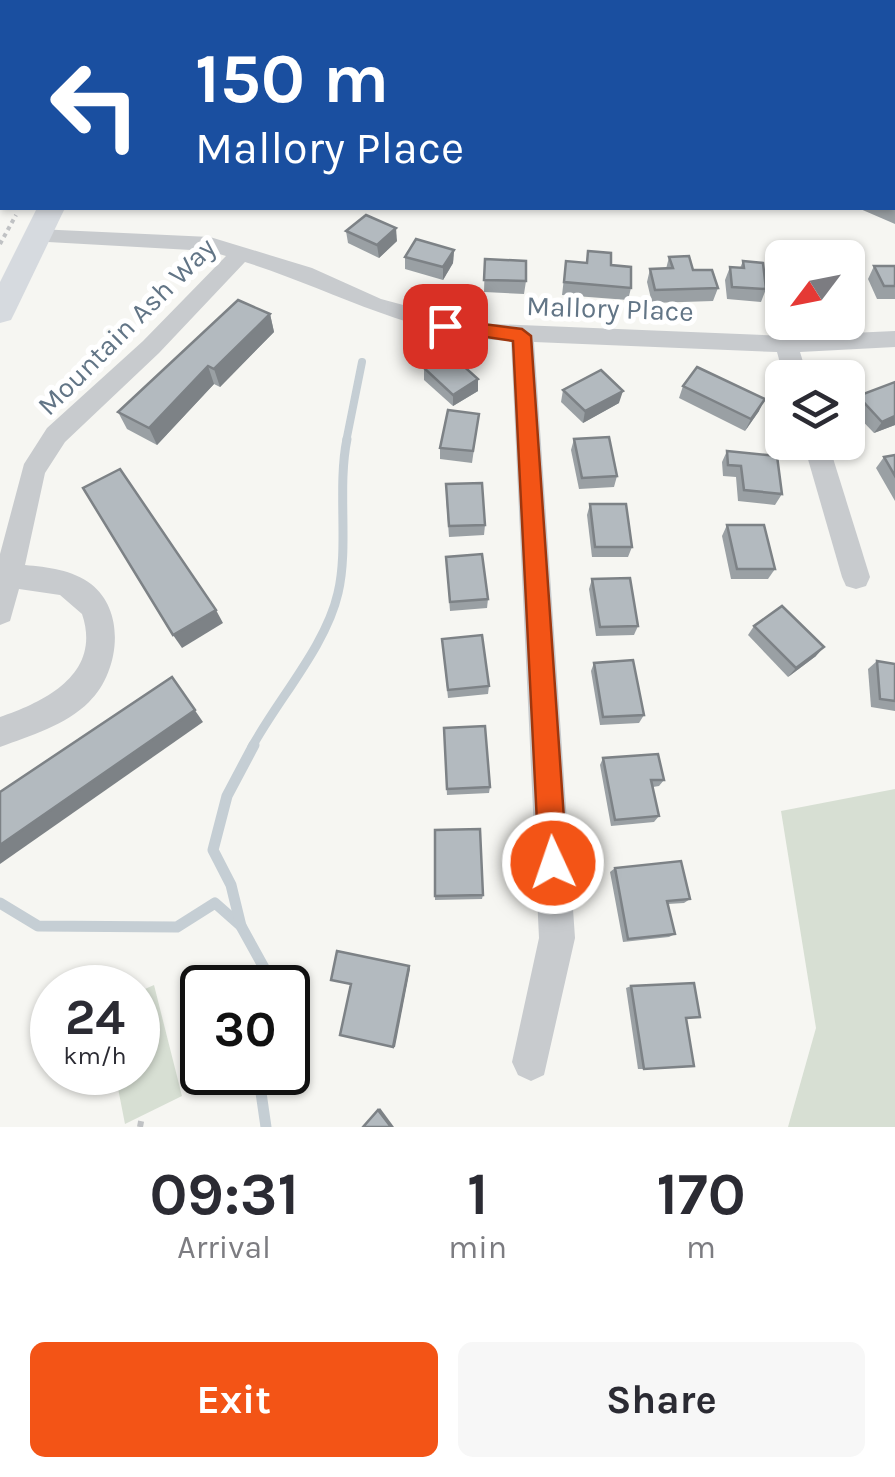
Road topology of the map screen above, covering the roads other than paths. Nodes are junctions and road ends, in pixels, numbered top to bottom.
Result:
1 (50, 210) edge
2 (37, 236) junction
3 (242, 254) junction
4 (8, 278) edge
5 (1, 309) edge
6 (522, 336) junction
7 (895, 339) edge
8 (786, 344) junction
9 (791, 360) edge
10 (820, 460) edge
11 (11, 576) junction
12 (856, 578) dead end
13 (0, 612) edge
14 (0, 732) edge
15 (531, 1062) dead end

1 - 2 main road
2 - 3 street, Mallory Place
2 - 4 main road
3 - 6 street, Mallory Place
3 - 11 street, Mountain Ash Way
4 - 5 main road
6 - 8 street, Mallory Place
6 - 15 street
7 - 8 street, Mallory Place
8 - 9 street
10 - 12 street
11 - 13 street, Mountain Ash Way
11 - 14 street

